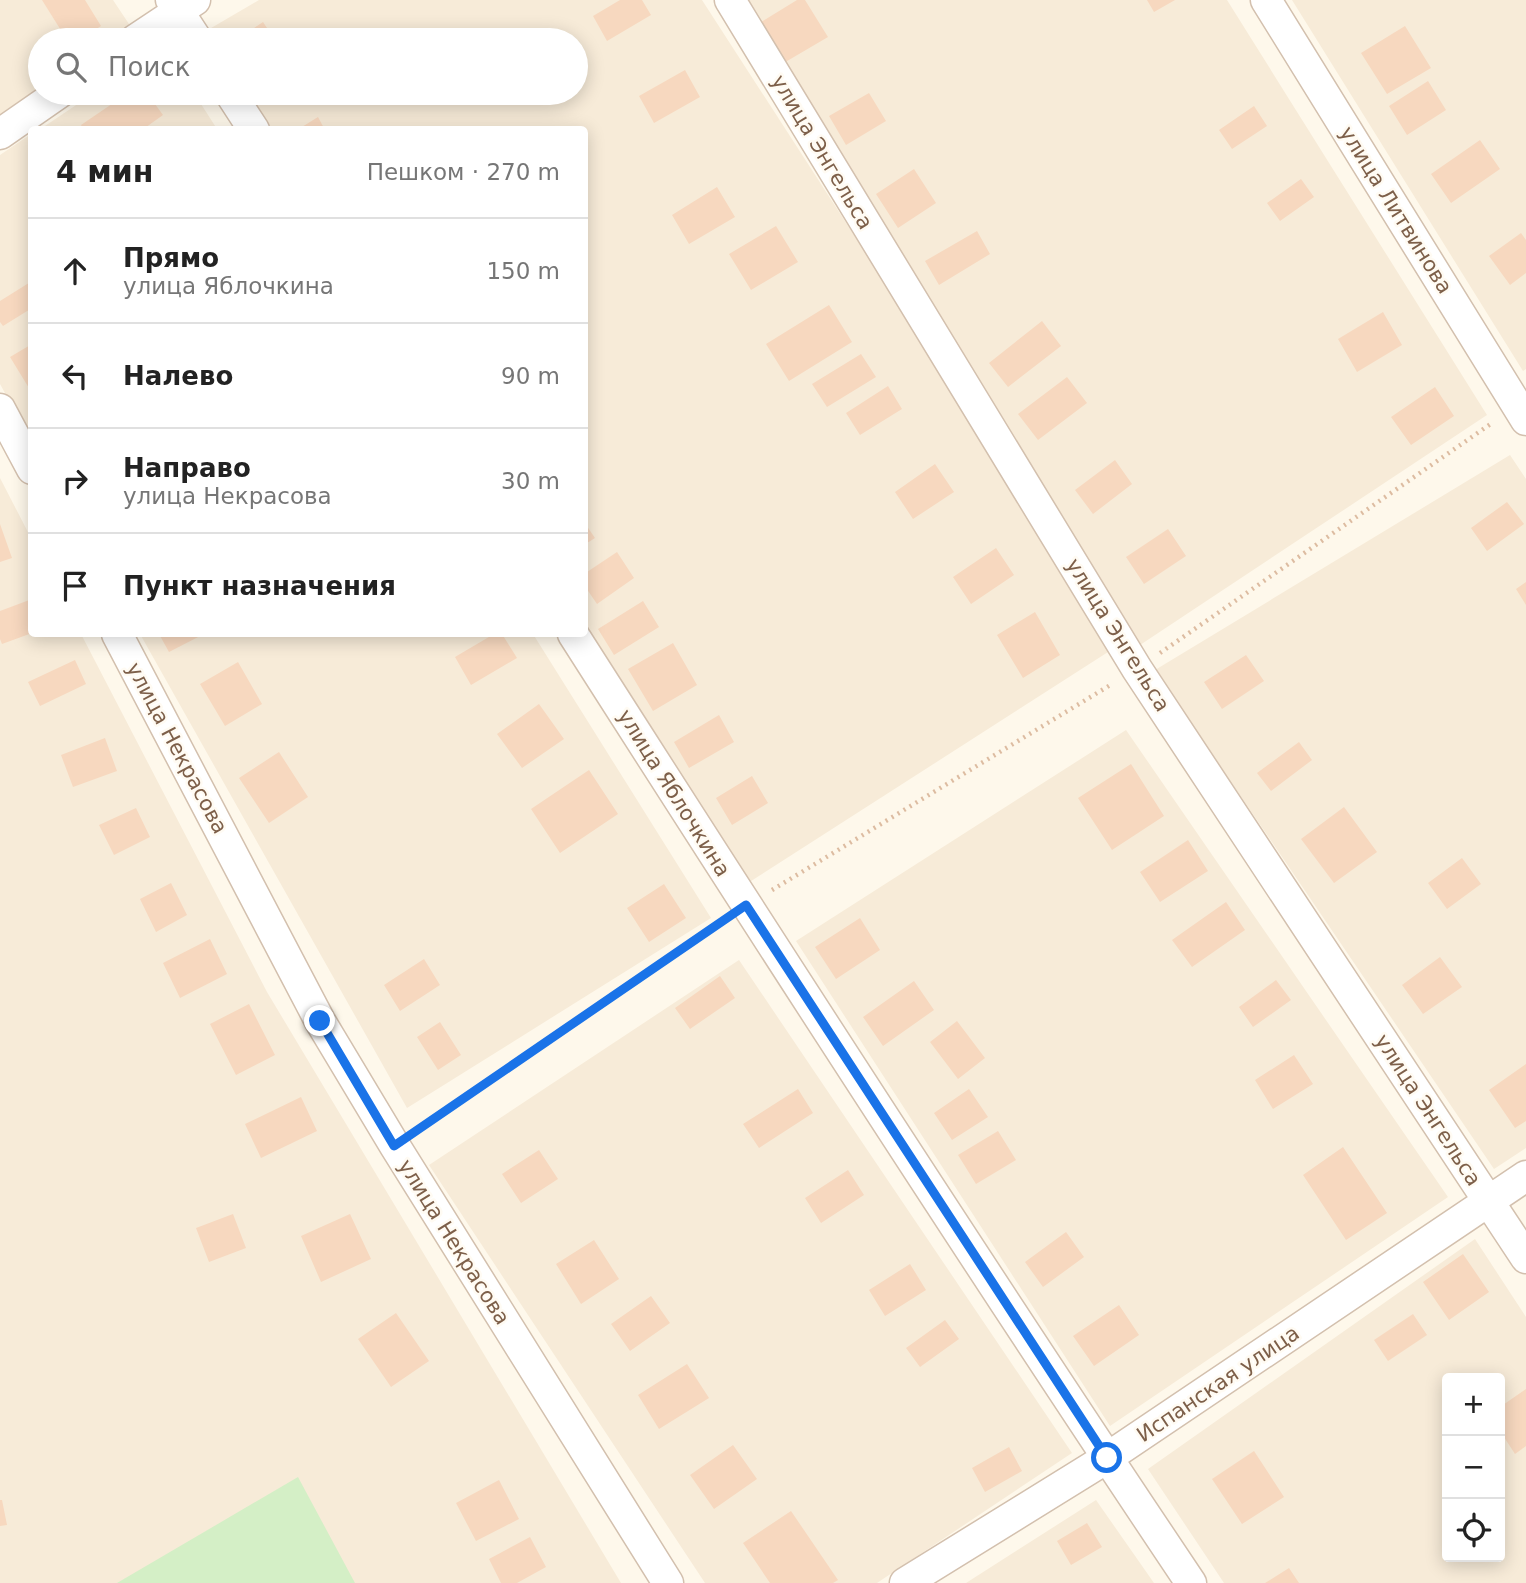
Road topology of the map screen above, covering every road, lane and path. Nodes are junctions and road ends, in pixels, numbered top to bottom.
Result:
1 (730, 0) edge
2 (1266, 0) edge
3 (181, 4) edge
4 (150, 28) edge
5 (192, 28) edge
6 (42, 105) edge
7 (238, 105) edge
8 (251, 126) edge
9 (0, 134) edge
10 (0, 409) edge
11 (1521, 413) edge
12 (28, 462) edge
13 (119, 637) edge
14 (575, 637) edge
15 (1137, 669) junction
16 (746, 905) junction
17 (394, 1146) junction
18 (1526, 1176) edge
19 (1489, 1202) junction
20 (1526, 1258) edge
21 (1107, 1458) junction
22 (667, 1583) edge
23 (905, 1583) edge
24 (1191, 1583) edge

1 - 15 street, улица Энгельса
2 - 11 street, улица Литвинова
3 - 4 street
3 - 5 street
6 - 9 street
7 - 8 street
10 - 12 street
11 - 15 path
13 - 17 street, улица Некрасова
14 - 16 street, улица Яблочкина
15 - 16 path
15 - 19 street, улица Энгельса
16 - 17 path
16 - 21 street, улица Яблочкина
17 - 22 street, улица Некрасова
18 - 19 street, Испанская улица
19 - 20 street, улица Энгельса
19 - 21 street, Испанская улица
21 - 23 street, Испанская улица
21 - 24 street, улица Яблочкина

